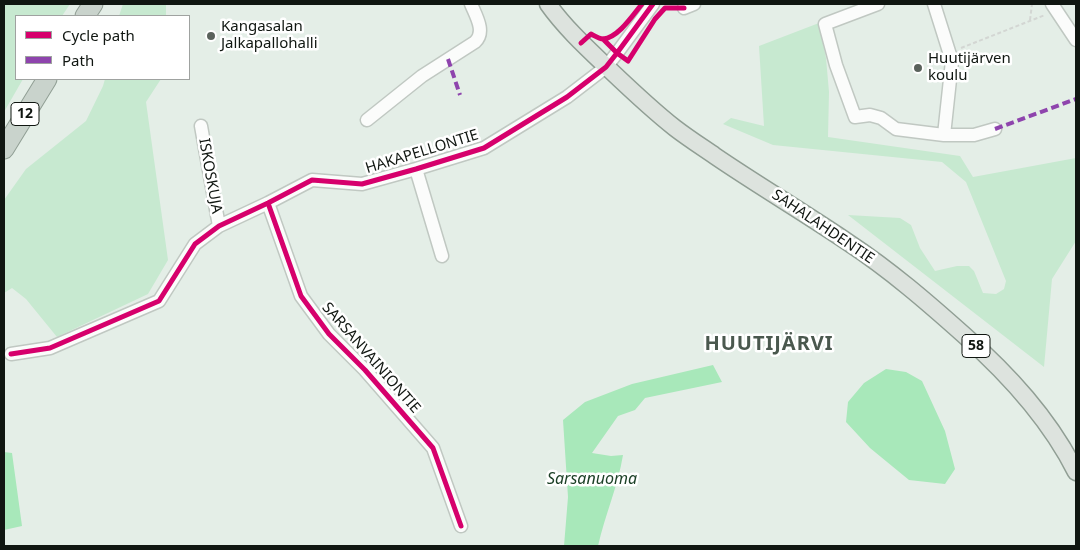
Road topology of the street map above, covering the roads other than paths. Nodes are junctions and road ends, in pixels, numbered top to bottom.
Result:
1 (93, 4) edge
2 (471, 4) edge
3 (548, 4) edge
4 (653, 4) edge
5 (878, 4) edge
6 (934, 4) edge
7 (1054, 7) edge
8 (86, 15) edge
9 (1076, 40) edge
10 (606, 66) junction
11 (46, 80) edge
12 (368, 120) dead end
13 (201, 126) dead end
14 (995, 129) dead end
15 (944, 135) junction
16 (4, 149) edge
17 (416, 169) junction
18 (268, 203) junction
19 (219, 226) junction
20 (442, 256) dead end
21 (10, 354) dead end
22 (1076, 472) edge
23 (461, 526) dead end

1 - 8 highway
2 - 12 street
3 - 10 main road, SAHALAHDENTIE / 58
4 - 10 street, HAKAPELLONTIE
5 - 15 street
6 - 15 street
7 - 9 street
10 - 17 street, HAKAPELLONTIE
10 - 22 main road, SAHALAHDENTIE / 58
11 - 16 highway, 12
13 - 19 street, ISKOSKUJA
14 - 15 street
17 - 18 street, HAKAPELLONTIE
17 - 20 street
18 - 19 street, HAKAPELLONTIE
18 - 23 street, SARSANVAINIONTIE
19 - 21 street, HAKAPELLONTIE

